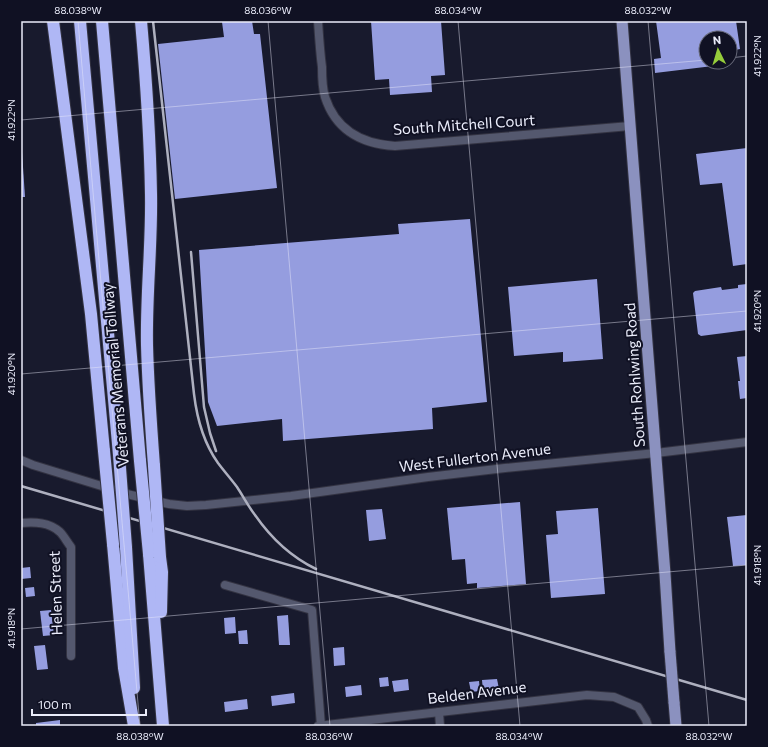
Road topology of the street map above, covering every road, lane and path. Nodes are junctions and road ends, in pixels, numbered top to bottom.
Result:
1 (54, 21) edge
2 (80, 21) edge
3 (102, 21) edge
4 (141, 21) edge
5 (318, 21) edge
6 (622, 21) edge
7 (630, 126) junction
8 (747, 442) edge
9 (656, 453) junction
10 (21, 460) edge
11 (21, 523) edge
12 (154, 555) junction
13 (225, 585) dead end
14 (71, 656) dead end
15 (439, 712) junction
16 (134, 726) edge
17 (138, 726) edge
18 (163, 726) edge
19 (318, 726) edge
20 (321, 726) edge
21 (440, 726) edge
22 (648, 726) edge
23 (676, 726) edge

1 - 16 highway, bridge
2 - 17 highway, Veterans Memorial Tollway, bridge
3 - 12 highway, Veterans Memorial Tollway, bridge
4 - 12 highway, bridge
5 - 7 street, South Mitchell Court
6 - 7 main road, South Rohlwing Road
7 - 9 main road, South Rohlwing Road
8 - 9 street, West Fullerton Avenue
9 - 10 street, West Fullerton Avenue
9 - 23 main road, South Rohlwing Road, bridge
11 - 14 street, Helen Street
12 - 18 highway, Veterans Memorial Tollway
13 - 20 street
15 - 20 street, Belden Avenue
15 - 21 street
15 - 22 street, Belden Avenue
19 - 20 street, Belden Avenue

